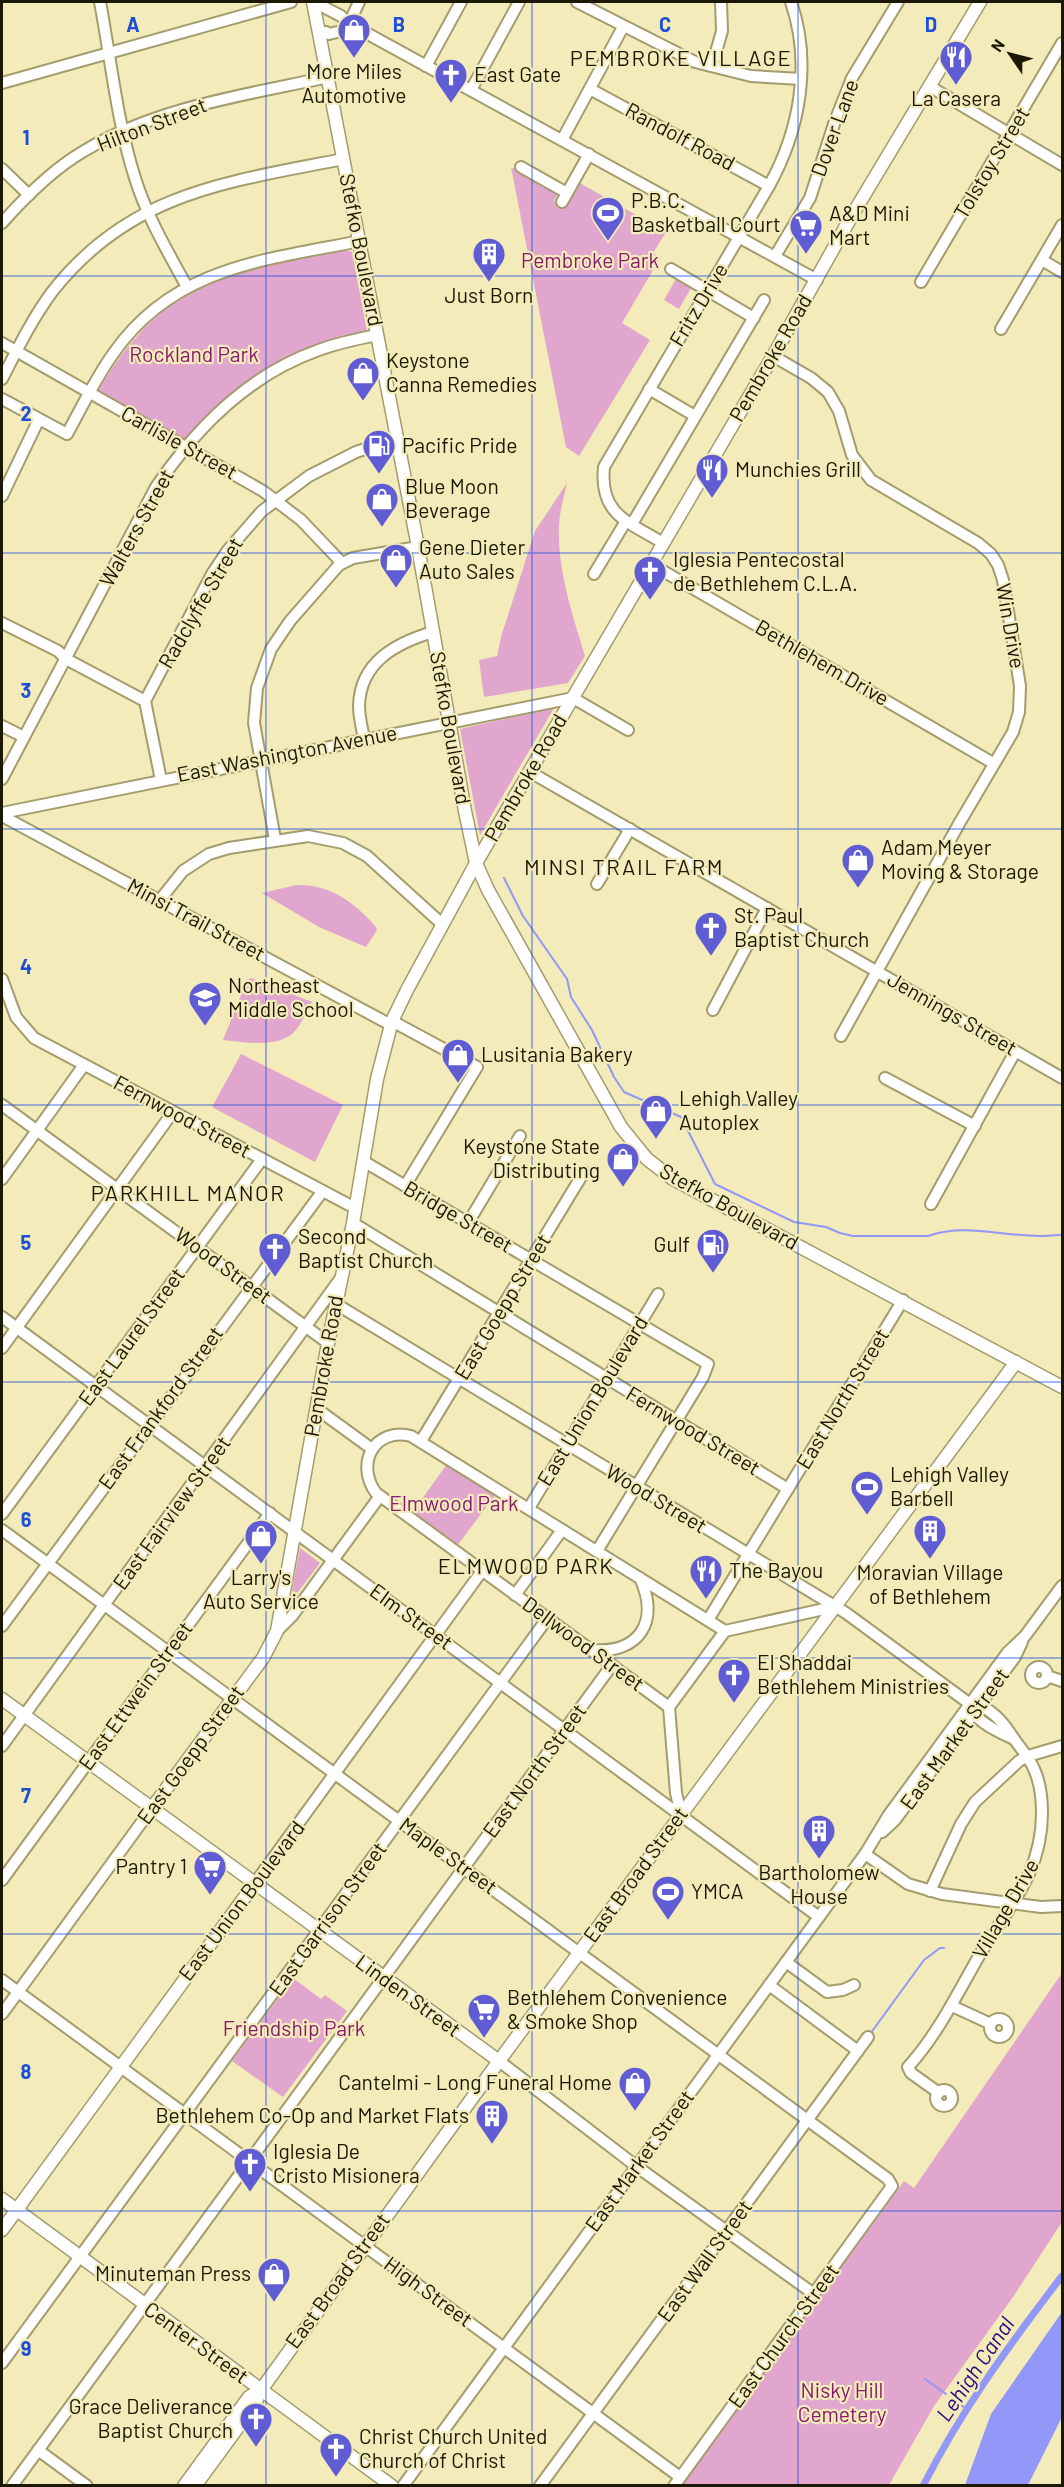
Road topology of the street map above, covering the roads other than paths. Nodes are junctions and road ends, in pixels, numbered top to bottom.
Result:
1 (100, 2) edge
2 (291, 2) edge
3 (313, 2) edge
4 (359, 2) edge
5 (461, 2) edge
6 (519, 2) edge
7 (577, 2) edge
8 (721, 2) edge
9 (791, 2) edge
10 (898, 2) edge
11 (980, 2) edge
12 (347, 24) junction
13 (623, 27) junction
14 (322, 33) junction
15 (1062, 43) edge
16 (109, 53) junction
17 (426, 66) junction
18 (712, 66) junction
19 (328, 77) junction
20 (801, 78) junction
21 (2, 83) edge
22 (929, 86) junction
23 (590, 89) junction
24 (471, 90) junction
25 (124, 131) junction
26 (1009, 134) junction
27 (562, 140) junction
28 (589, 154) junction
29 (343, 159) junction
30 (1062, 165) edge
31 (520, 167) dead end
32 (2, 169) edge
33 (770, 186) junction
34 (29, 195) junction
35 (148, 212) junction
36 (2, 223) edge
37 (1062, 225) edge
38 (739, 237) junction
39 (360, 241) junction
40 (775, 256) junction
41 (1042, 260) junction
42 (671, 269) dead end
43 (1062, 272) edge
44 (817, 280) junction
45 (921, 282) dead end
46 (187, 287) junction
47 (707, 291) junction
48 (764, 300) dead end
49 (754, 318) junction
50 (1001, 329) dead end
51 (376, 335) junction
52 (2, 343) edge
53 (16, 352) junction
54 (773, 356) junction
55 (2, 379) edge
56 (649, 389) junction
57 (90, 393) junction
58 (2, 399) edge
59 (695, 416) junction
60 (39, 419) junction
61 (396, 439) junction
62 (187, 448) junction
63 (2, 496) edge
64 (276, 500) junction
65 (629, 523) junction
66 (663, 543) junction
67 (418, 547) junction
68 (342, 563) junction
69 (651, 564) junction
70 (594, 574) dead end
71 (2, 623) edge
72 (433, 632) junction
73 (66, 659) junction
74 (573, 698) junction
75 (145, 701) junction
76 (450, 721) junction
77 (2, 726) edge
78 (628, 730) dead end
79 (24, 737) junction
80 (364, 739) junction
81 (260, 760) junction
82 (993, 763) junction
83 (530, 772) junction
84 (2, 779) edge
85 (160, 780) junction
86 (2, 815) edge
87 (630, 829) junction
88 (275, 839) junction
89 (476, 863) junction
90 (597, 884) dead end
91 (159, 901) junction
92 (767, 908) junction
93 (442, 924) junction
94 (878, 971) junction
95 (2, 979) edge
96 (713, 1010) dead end
97 (392, 1023) junction
98 (842, 1036) dead end
99 (1016, 1052) junction
100 (84, 1065) junction
101 (885, 1078) dead end
102 (1062, 1078) edge
103 (2, 1105) edge
104 (173, 1112) junction
105 (975, 1126) junction
106 (36, 1131) junction
107 (520, 1136) dead end
108 (262, 1159) junction
109 (363, 1161) junction
110 (584, 1172) dead end
111 (2, 1179) edge
112 (405, 1186) junction
113 (117, 1189) junction
114 (322, 1192) junction
115 (931, 1204) dead end
116 (355, 1208) junction
117 (353, 1223) junction
118 (468, 1223) junction
119 (197, 1247) junction
120 (531, 1260) junction
121 (340, 1279) junction
122 (252, 1287) junction
123 (658, 1294) dead end
124 (903, 1300) junction
125 (336, 1304) junction
126 (498, 1313) junction
127 (2, 1317) edge
128 (641, 1324) junction
129 (16, 1328) junction
130 (306, 1328) junction
131 (328, 1343) junction
132 (2, 1348) edge
133 (1016, 1362) junction
134 (459, 1379) junction
135 (607, 1379) junction
136 (96, 1386) junction
137 (1062, 1387) edge
138 (316, 1409) junction
139 (676, 1421) junction
140 (149, 1425) junction
141 (421, 1441) junction
142 (567, 1445) junction
143 (372, 1449) junction
144 (206, 1466) junction
145 (636, 1487) junction
146 (788, 1489) junction
147 (380, 1496) junction
148 (529, 1508) junction
149 (270, 1513) junction
150 (2, 1514) edge
151 (2, 1530) edge
152 (562, 1530) junction
153 (295, 1533) junction
154 (597, 1551) junction
155 (747, 1555) junction
156 (333, 1560) junction
157 (47, 1563) junction
158 (482, 1571) junction
159 (640, 1578) junction
160 (1062, 1586) edge
161 (515, 1595) junction
162 (104, 1605) junction
163 (833, 1607) junction
164 (547, 1619) junction
165 (708, 1620) junction
166 (2, 1626) edge
167 (277, 1631) junction
168 (725, 1631) junction
169 (436, 1636) junction
170 (591, 1650) junction
171 (168, 1653) junction
172 (612, 1665) junction
173 (1047, 1676) dead end
174 (1062, 1681) edge
175 (501, 1683) junction
176 (2, 1699) edge
177 (232, 1700) junction
178 (669, 1707) junction
179 (974, 1708) junction
180 (24, 1716) junction
181 (566, 1730) junction
182 (2, 1746) edge
183 (1062, 1746) edge
184 (1028, 1756) junction
185 (88, 1761) junction
186 (335, 1774) junction
187 (152, 1808) junction
188 (681, 1814) junction
189 (400, 1822) junction
190 (865, 1854) junction
191 (464, 1867) junction
192 (2, 1880) edge
193 (255, 1883) junction
194 (930, 1891) junction
195 (1013, 1902) junction
196 (1062, 1906) edge
197 (819, 1917) junction
198 (319, 1930) junction
199 (579, 1953) junction
200 (786, 1962) junction
201 (383, 1977) junction
202 (2, 1980) edge
203 (769, 1985) junction
204 (854, 1985) dead end
205 (17, 1992) junction
206 (952, 2006) junction
207 (2, 2014) edge
208 (991, 2024) dead end
209 (868, 2037) dead end
210 (858, 2051) junction
211 (718, 2054) junction
212 (499, 2061) junction
213 (120, 2068) junction
214 (939, 2093) dead end
215 (183, 2114) junction
216 (807, 2121) junction
217 (248, 2160) junction
218 (636, 2166) junction
219 (892, 2186) joint
220 (2, 2199) edge
221 (16, 2210) junction
222 (2, 2230) edge
223 (727, 2230) junction
224 (364, 2246) junction
225 (80, 2258) junction
226 (814, 2294) junction
227 (143, 2304) junction
228 (504, 2348) junction
229 (2, 2363) edge
230 (261, 2390) junction
231 (593, 2414) junction
232 (38, 2450) junction
233 (677, 2481) edge
234 (12, 2486) edge
235 (87, 2486) edge
236 (184, 2486) edge
237 (195, 2486) edge
238 (392, 2486) edge
239 (403, 2486) edge
240 (540, 2486) edge

1 - 16 street
2 - 16 street
3 - 12 street
3 - 14 main road, Stefko Boulevard
4 - 12 street
5 - 17 street
6 - 24 street
7 - 13 street
8 - 18 street
9 - 20 street, Fritz Drive
10 - 40 street, Dover Lane
11 - 22 main road, Pembroke Road
12 - 14 street
12 - 17 street
13 - 18 street
13 - 23 street
14 - 19 main road, Stefko Boulevard
15 - 26 street, Tolstoy Street
16 - 21 street
16 - 25 street
17 - 24 street
18 - 20 street
19 - 25 street, Hilton Street
19 - 29 main road, Stefko Boulevard
20 - 33 street, Fritz Drive
22 - 26 street
22 - 44 main road, Pembroke Road
23 - 27 street
23 - 33 street, Randolf Road
24 - 27 street
25 - 34 street, Hilton Street
25 - 35 street
26 - 30 street
26 - 45 street, Tolstoy Street
27 - 28 street
28 - 31 street
28 - 38 street
29 - 35 street
29 - 39 main road, Stefko Boulevard
32 - 34 street
33 - 38 street, Fritz Drive
34 - 36 street, Hilton Street
35 - 46 street
35 - 53 street
37 - 41 street
38 - 40 street
38 - 47 street, Fritz Drive
39 - 46 street
39 - 51 main road, Stefko Boulevard
40 - 44 street
41 - 43 street
41 - 50 street
42 - 47 street
44 - 54 main road, Pembroke Road
46 - 57 street
47 - 49 street
47 - 56 street, Fritz Drive
48 - 49 street
49 - 59 street
51 - 61 main road, Stefko Boulevard
51 - 62 street, Walters Street
52 - 53 street, Carlisle Street
53 - 55 street
53 - 57 street, Carlisle Street
54 - 66 main road, Pembroke Road
54 - 82 street, Win Drive
56 - 59 street
56 - 65 street, Fritz Drive
57 - 60 street
57 - 62 street, Carlisle Street
58 - 60 street
59 - 65 street
60 - 63 street
61 - 64 street, Radclyffe Street
61 - 67 main road, Stefko Boulevard
62 - 64 street, Carlisle Street
62 - 73 street, Walters Street
64 - 68 street, Carlisle Street
64 - 75 street, Radclyffe Street
65 - 66 street, Fritz Drive
65 - 70 street
66 - 69 main road, Pembroke Road
67 - 68 street
67 - 72 main road, Stefko Boulevard
68 - 81 street
69 - 74 main road, Pembroke Road
69 - 82 street, Bethlehem Drive
71 - 73 street
72 - 76 main road, Stefko Boulevard
72 - 80 street
73 - 75 street
73 - 79 street, Walters Street
74 - 76 street, East Washington Avenue
74 - 78 street
74 - 83 main road, Pembroke Road
75 - 85 street
76 - 80 street, East Washington Avenue
76 - 89 main road, Stefko Boulevard
77 - 79 street
79 - 84 street, Walters Street
80 - 81 street, East Washington Avenue
81 - 85 street, East Washington Avenue
81 - 88 street
82 - 94 street, Win Drive
83 - 87 street, Jennings Street
83 - 89 main road, Pembroke Road
85 - 86 street, East Washington Avenue
86 - 91 street, Minsi Trail Street
87 - 90 street
87 - 92 street, Jennings Street
88 - 91 street
88 - 93 street
89 - 93 main road, Pembroke Road
89 - 124 main road, Stefko Boulevard
91 - 97 street, Minsi Trail Street
92 - 94 street, Jennings Street
92 - 96 street
93 - 97 main road, Pembroke Road
94 - 98 street, Win Drive
94 - 99 street, Jennings Street
95 - 100 street, Fernwood Street
97 - 109 main road, Pembroke Road
97 - 112 street, Minsi Trail Street
99 - 102 street, Jennings Street
99 - 105 street
100 - 104 street, Fernwood Street
100 - 106 street
101 - 105 street
103 - 106 street, Wood Street
104 - 108 street, Fernwood Street
104 - 113 street
105 - 115 street
106 - 111 street
106 - 113 street, Wood Street
107 - 118 street
108 - 114 street, Fernwood Street
108 - 119 street, East Laurel Street
109 - 112 street, Bridge Street
109 - 116 main road, Pembroke Road
110 - 120 street, East Goepp Street
112 - 118 street, Bridge Street
113 - 119 street, Wood Street
113 - 129 street
114 - 116 street, Fernwood Street
114 - 122 street, East Frankford Street
116 - 117 main road, Pembroke Road
117 - 121 main road, Pembroke Road
117 - 126 street, Fernwood Street
118 - 120 street, Bridge Street
119 - 122 street, Wood Street
119 - 136 street, East Laurel Street
120 - 126 street, East Goepp Street
120 - 128 street, Bridge Street
121 - 125 main road, Pembroke Road
121 - 130 street, East Fairview Street
122 - 130 street, Wood Street
122 - 140 street, East Frankford Street
123 - 128 street, East Union Boulevard
124 - 133 main road, Stefko Boulevard
124 - 146 street, East North Street
125 - 131 main road, Pembroke Road
125 - 134 street, Wood Street
126 - 134 street, East Goepp Street
126 - 135 street, Fernwood Street
127 - 129 street, Elm Street
128 - 135 street, East Union Boulevard
128 - 139 street, Bridge Street
129 - 132 street
129 - 136 street, Elm Street
130 - 131 street, Wood Street
130 - 144 street, East Fairview Street
131 - 138 main road, Pembroke Road
133 - 137 main road, Stefko Boulevard
133 - 163 main road, East Broad Street
134 - 141 street, East Goepp Street
134 - 142 street, Wood Street
135 - 139 street, Fernwood Street
135 - 142 street, East Union Boulevard
136 - 140 street, Elm Street
136 - 150 street, East Laurel Street
138 - 143 street
138 - 153 main road, Pembroke Road
139 - 145 street
139 - 146 street, Fernwood Street
140 - 144 street, Elm Street
140 - 157 street, East Frankford Street
141 - 143 street
141 - 148 street
142 - 145 street, Wood Street
142 - 148 street, East Union Boulevard
143 - 147 street
144 - 149 street, Elm Street
144 - 162 street, East Fairview Street
145 - 154 street
145 - 155 street, Wood Street
146 - 155 street, East North Street
147 - 156 street, East Goepp Street
147 - 158 street, Dellwood Street
148 - 152 street
149 - 153 street, Elm Street
149 - 171 street, East Ettwein Street
151 - 157 street, Maple Street
152 - 154 street
152 - 161 street
153 - 156 street, Elm Street
153 - 167 main road, Pembroke Road
154 - 159 street
155 - 163 street, Wood Street
155 - 165 street, East North Street
156 - 167 street, East Goepp Street
156 - 169 street, Elm Street
157 - 162 street, Maple Street
157 - 166 street, East Frankford Street
158 - 161 street, Dellwood Street
158 - 169 street, East Union Boulevard
159 - 165 street
159 - 170 street
160 - 179 street, East Market Street
161 - 164 street, Dellwood Street
162 - 171 street, Maple Street
162 - 180 street, East Fairview Street
163 - 168 street
163 - 179 street, Wood Street
163 - 188 main road, East Broad Street
164 - 170 street, Dellwood Street
164 - 175 street, East Garrison Street
165 - 168 street
167 - 177 main road, East Goepp Street
168 - 178 street
169 - 175 street, Elm Street
169 - 186 street, East Union Boulevard
170 - 172 street, Dellwood Street
171 - 177 street, Maple Street
171 - 185 street, East Ettwein Street
172 - 178 street, Dellwood Street
172 - 181 street, East North Street
173 - 174 street
175 - 181 street, Elm Street
175 - 189 street, East Garrison Street
176 - 180 main road, Linden Street
177 - 186 street, Maple Street
177 - 187 main road, East Goepp Street
178 - 188 street
179 - 184 street, Village Drive
179 - 190 street, East Market Street
180 - 182 street, East Fairview Street
180 - 185 main road, Linden Street
181 - 188 street, Elm Street
181 - 191 street, East North Street
183 - 184 street
184 - 194 street
184 - 195 street, Village Drive
185 - 187 main road, Linden Street
185 - 192 street, East Ettwein Street
186 - 189 street, Maple Street
186 - 193 street, East Union Boulevard
187 - 193 main road, Linden Street
187 - 205 street, East Goepp Street
188 - 197 street, Elm Street
188 - 199 main road, East Broad Street
189 - 191 street, Maple Street
189 - 198 street, East Garrison Street
190 - 194 street
190 - 197 street, East Market Street
191 - 199 street, Maple Street
191 - 201 street, East North Street
193 - 198 main road, Linden Street
193 - 213 main road, East Union Boulevard
194 - 195 street
195 - 196 street
195 - 206 street, Village Drive
197 - 200 street, East Market Street
198 - 201 main road, Linden Street
198 - 215 street, East Garrison Street
199 - 211 street, Maple Street
199 - 212 main road, East Broad Street
200 - 203 street, East Market Street
200 - 204 street
201 - 212 main road, Linden Street
201 - 217 street, East North Street
202 - 205 street, High Street
203 - 210 street
203 - 211 street, East Market Street
205 - 207 street, East Goepp Street
205 - 213 street, High Street
206 - 208 street
206 - 214 street, Village Drive
209 - 210 street, East Wall Street
210 - 216 street, East Wall Street
211 - 216 street, Maple Street
211 - 218 street, East Market Street
212 - 218 street, Linden Street
212 - 224 main road, East Broad Street
213 - 215 street, High Street
213 - 221 main road, East Union Boulevard
215 - 217 street, High Street
215 - 225 street, East Garrison Street
216 - 219 street, Maple Street
216 - 223 street, East Wall Street
217 - 224 street, High Street
217 - 227 street, East North Street
218 - 223 street, Linden Street
218 - 228 street, East Market Street
219 - 226 street, East Church Street
220 - 221 main road, Center Street
221 - 222 main road, East Union Boulevard
221 - 225 main road, Center Street
223 - 226 street, Linden Street
223 - 231 street, East Wall Street
224 - 228 street, High Street
224 - 230 main road, East Broad Street
225 - 227 main road, Center Street
225 - 229 street, East Garrison Street
226 - 233 street, East Church Street
227 - 230 main road, Center Street
227 - 232 street, East North Street
228 - 231 street, High Street
228 - 239 street, East Market Street
230 - 236 main road, East Broad Street
230 - 237 main road, East Broad Street
230 - 238 main road, Center Street
231 - 233 street, High Street
231 - 240 street, East Wall Street
232 - 234 street, East North Street
232 - 235 street

